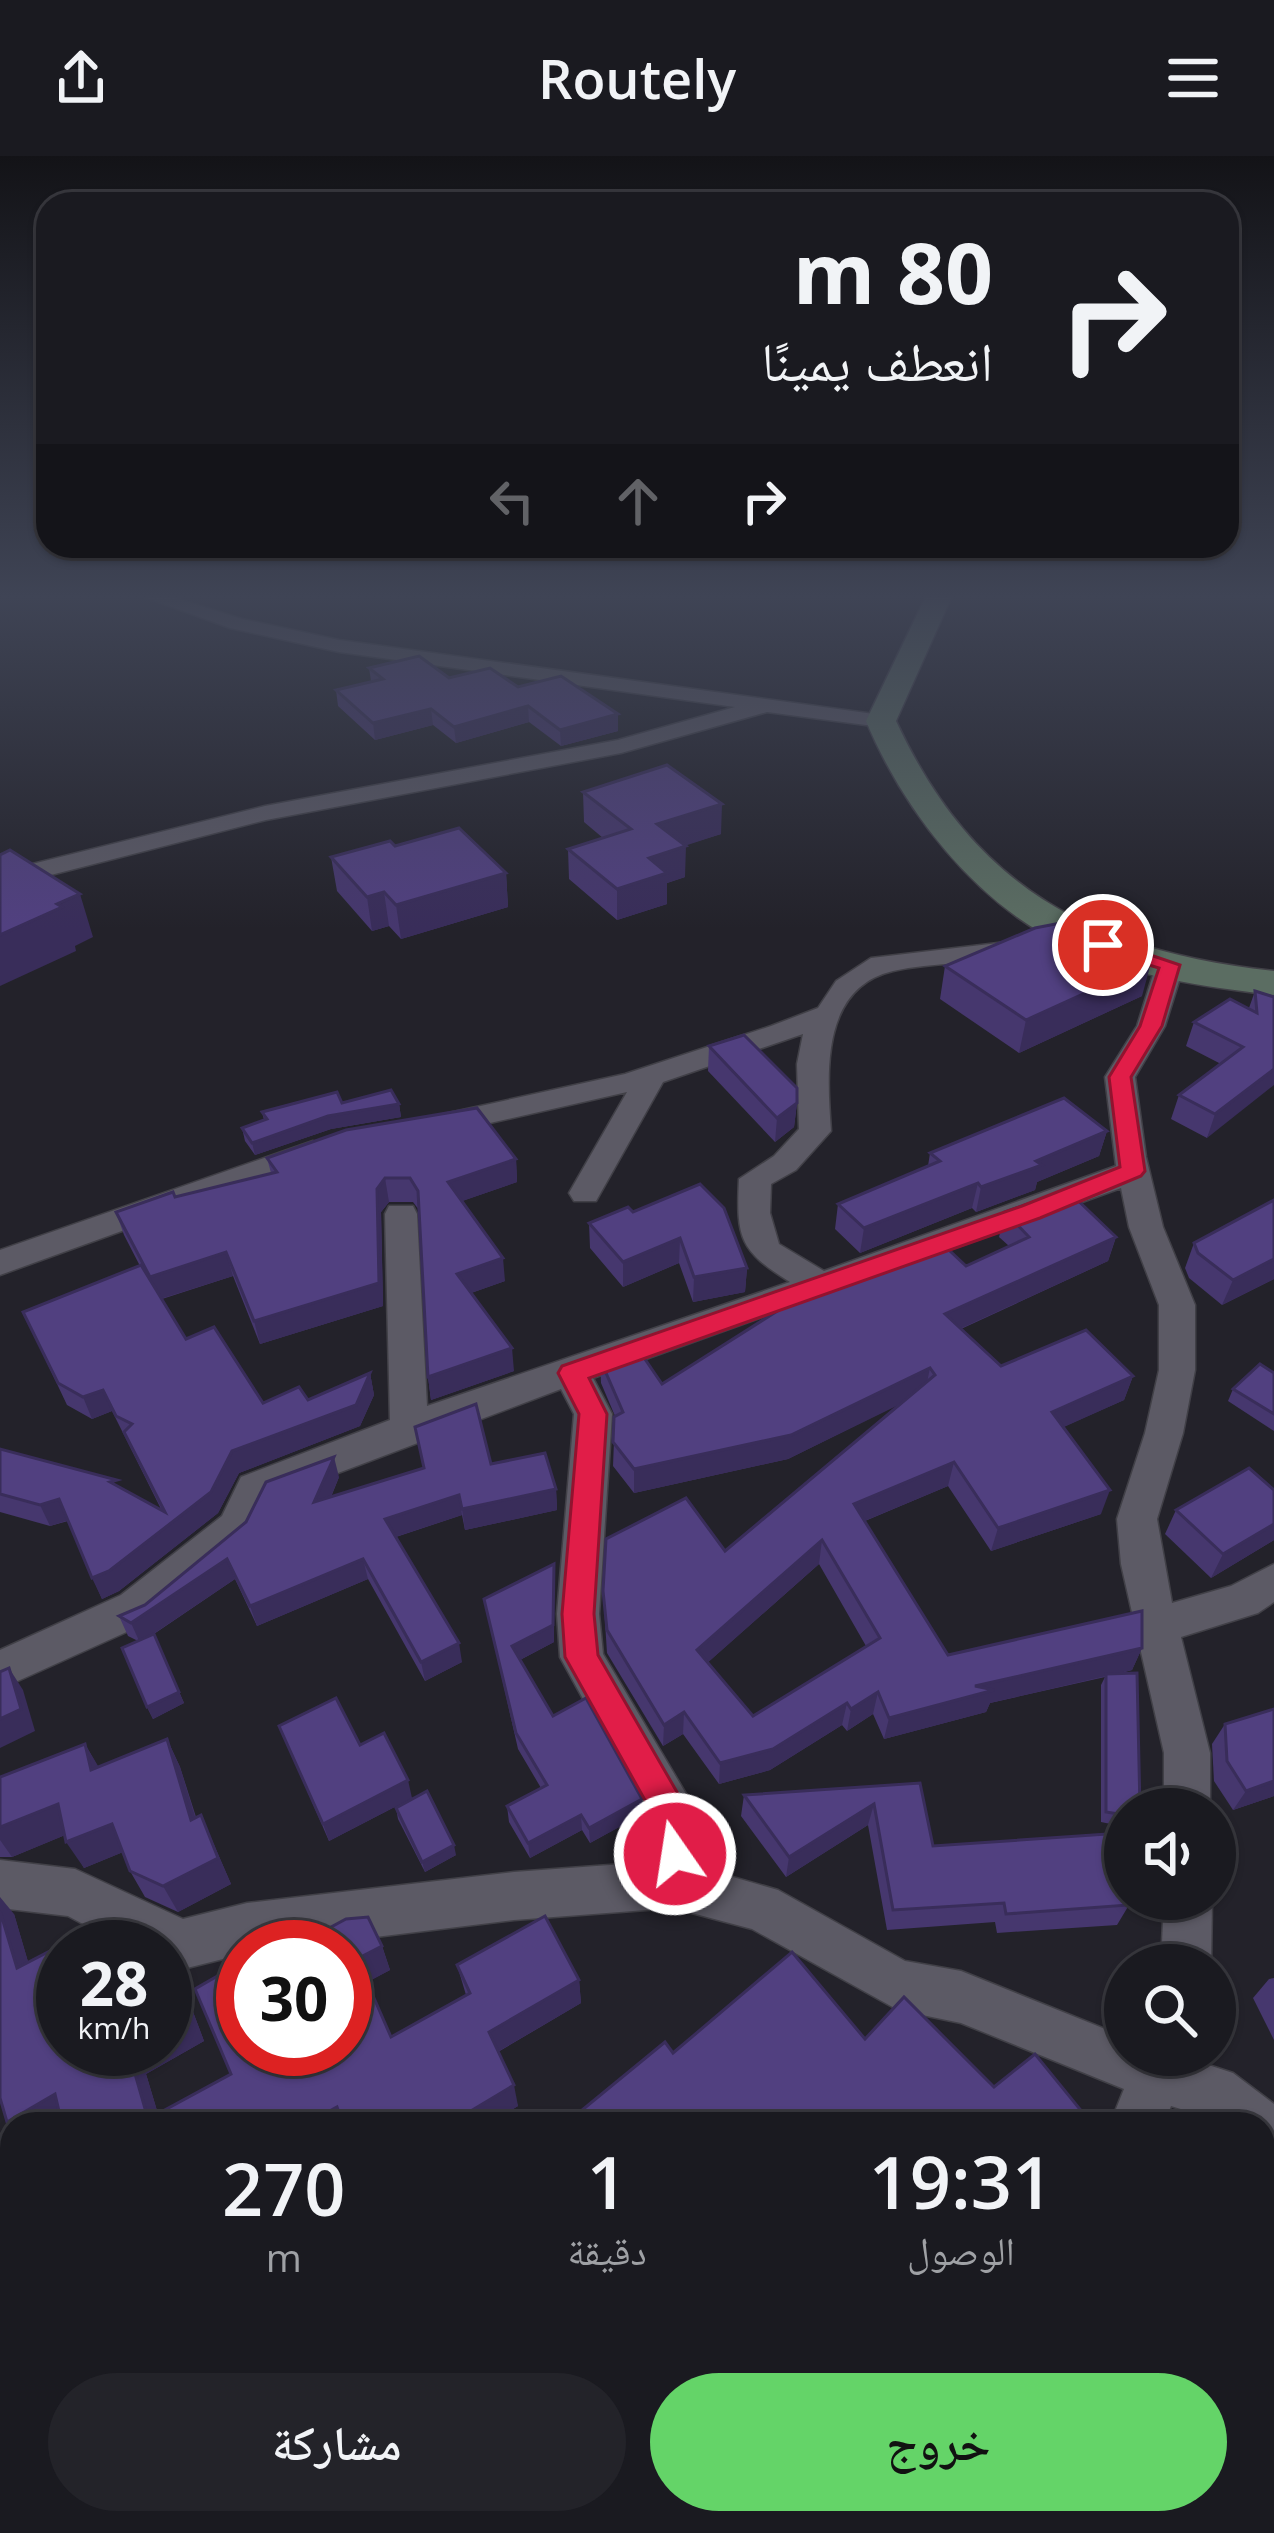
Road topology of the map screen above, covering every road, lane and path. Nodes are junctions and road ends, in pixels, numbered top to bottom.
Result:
1 (760, 707) joint
2 (888, 707) edge
3 (881, 721) junction
4 (0, 880) edge
5 (1078, 938) junction
6 (1170, 965) junction
7 (1274, 983) edge
8 (828, 1014) junction
9 (652, 1075) junction
10 (410, 1130) edge
11 (343, 1140) edge
12 (1133, 1171) junction
13 (585, 1193) dead end
14 (401, 1214) dead end
15 (0, 1263) edge
16 (818, 1284) junction
17 (572, 1373) junction
18 (409, 1427) junction
19 (1274, 1581) edge
20 (1159, 1625) junction
21 (0, 1670) edge
22 (1187, 1788) edge
23 (0, 1884) edge
24 (673, 1884) junction
25 (1153, 2085) edge
26 (1240, 2112) edge

1 - 3 street
1 - 4 street
2 - 3 main road
3 - 5 main road
5 - 6 main road
5 - 8 street
6 - 7 main road
6 - 12 street
8 - 9 street
8 - 16 street
9 - 10 street
9 - 13 street
11 - 15 street
12 - 16 street
12 - 20 street
14 - 18 street
16 - 17 street
17 - 18 street
17 - 24 street
18 - 21 street
19 - 20 street
20 - 22 street
23 - 24 street
24 - 25 street
25 - 26 street

